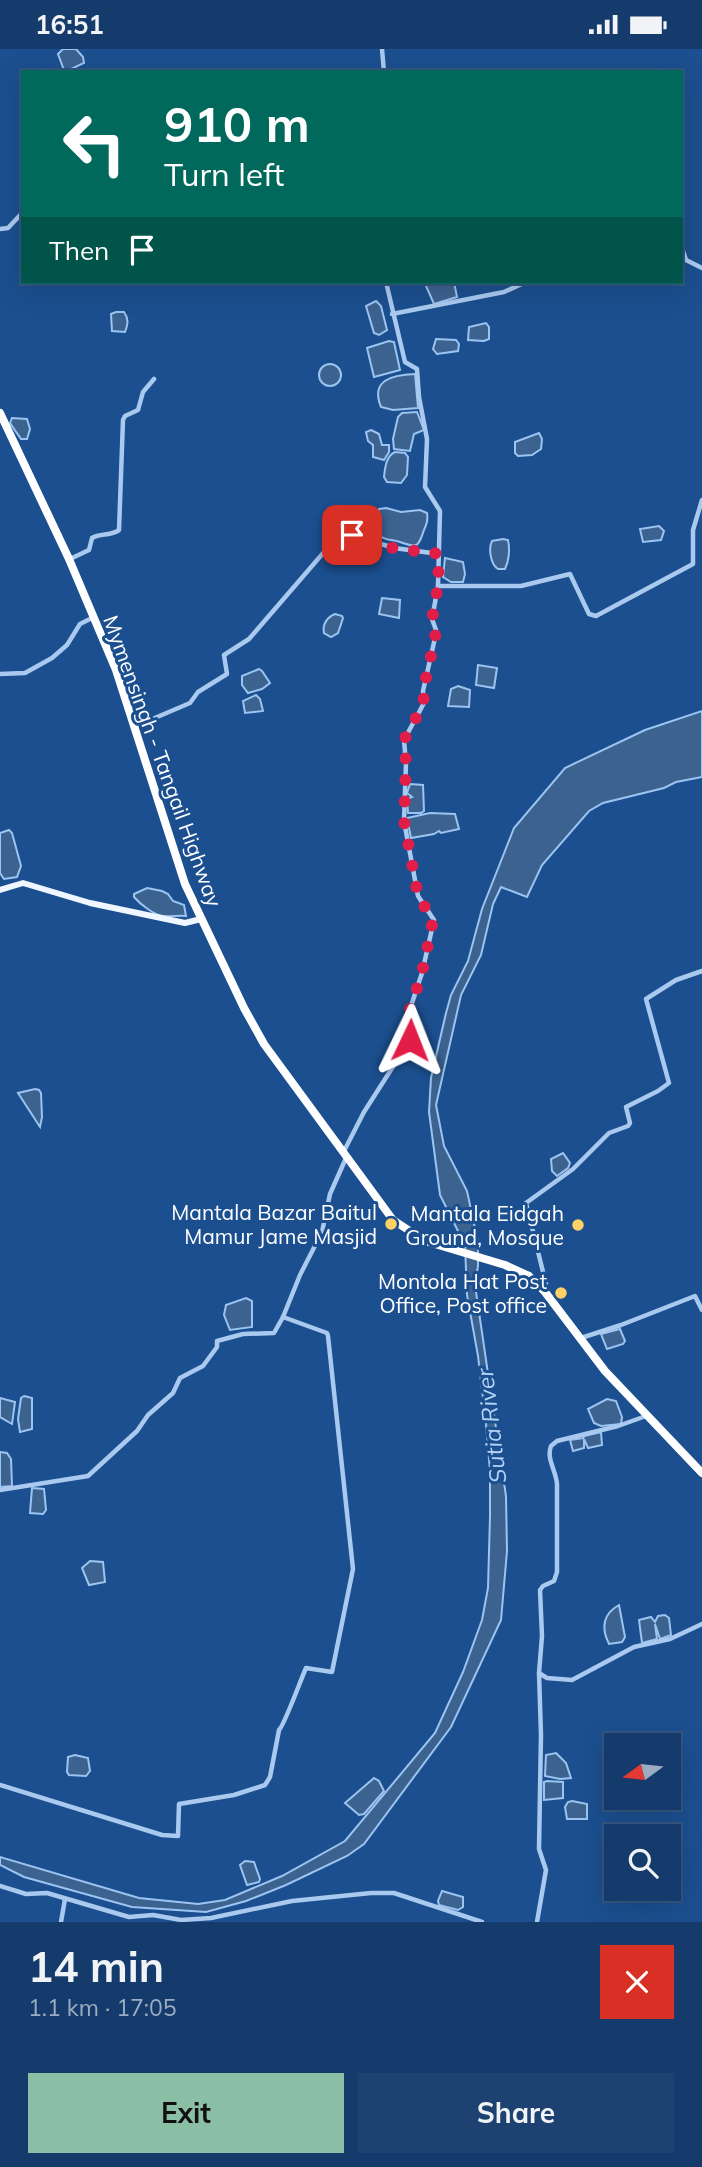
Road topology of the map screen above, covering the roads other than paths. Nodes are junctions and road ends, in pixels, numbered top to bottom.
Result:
1 (382, 49) edge
2 (384, 70) edge
3 (21, 214) edge
4 (0, 229) edge
5 (683, 251) edge
6 (702, 268) edge
7 (386, 284) edge
8 (522, 284) edge
9 (392, 314) junction
10 (154, 379) dead end
11 (0, 413) edge
12 (702, 500) edge
13 (439, 554) junction
14 (69, 559) junction
15 (693, 564) junction
16 (702, 564) edge
17 (438, 586) junction
18 (93, 617) junction
19 (0, 674) edge
20 (136, 726) junction
21 (0, 890) edge
22 (201, 919) junction
23 (702, 971) edge
24 (345, 1155) junction
25 (545, 1292) junction
26 (702, 1310) edge
27 (283, 1317) junction
28 (581, 1338) junction
29 (647, 1416) junction
30 (702, 1473) edge
31 (0, 1490) edge
32 (702, 1624) edge
33 (539, 1673) junction
34 (0, 1785) edge
35 (0, 1886) edge
36 (65, 1898) junction
37 (61, 1922) edge
38 (482, 1922) edge
39 (537, 1922) edge

1 - 2 street
3 - 4 street
5 - 6 street
7 - 9 street
8 - 9 street
9 - 13 street
10 - 14 street
11 - 14 highway, Mymensingh - Tangail Highway
12 - 15 street
13 - 17 street
13 - 20 street
14 - 18 highway, Mymensingh - Tangail Highway
15 - 16 street
15 - 17 street
17 - 24 street
18 - 19 street
18 - 20 highway, Mymensingh - Tangail Highway
20 - 22 highway, Mymensingh - Tangail Highway
21 - 22 main road
22 - 24 highway, Mymensingh - Tangail Highway
23 - 25 street
24 - 25 highway, Mymensingh - Tangail Highway
24 - 27 street
25 - 28 highway, Mymensingh - Tangail Highway
26 - 28 street
27 - 31 street
27 - 34 street
28 - 29 highway, Mymensingh - Tangail Highway
29 - 30 highway, Mymensingh - Tangail Highway
29 - 33 street
32 - 33 street
33 - 39 street
35 - 36 street
36 - 37 street
36 - 38 street

